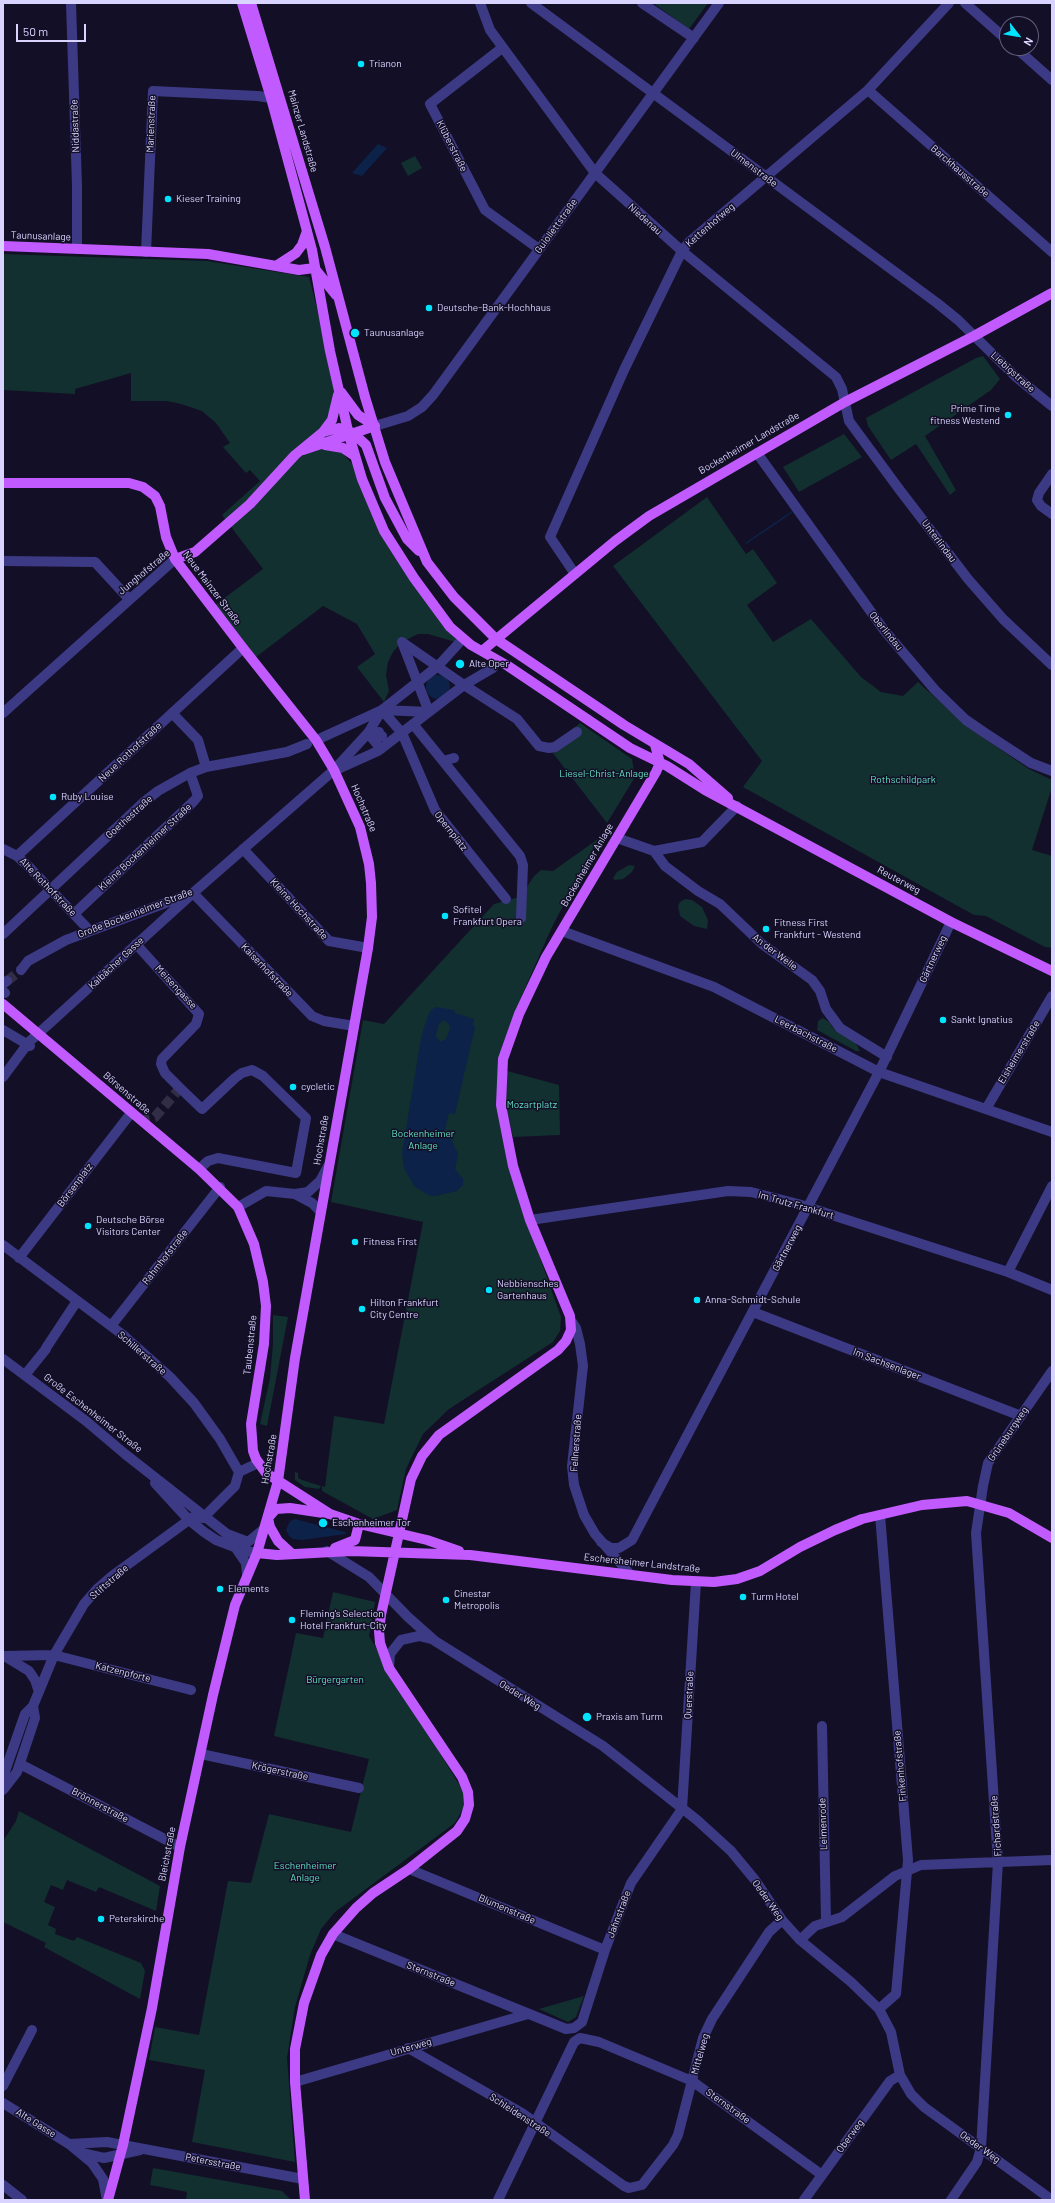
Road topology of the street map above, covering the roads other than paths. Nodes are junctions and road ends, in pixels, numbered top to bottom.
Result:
1 (71, 3) edge
2 (242, 3) edge
3 (251, 3) edge
4 (480, 3) edge
5 (531, 3) edge
6 (642, 3) edge
7 (719, 3) edge
8 (949, 3) edge
9 (965, 3) edge
10 (999, 33) edge
11 (694, 38) junction
12 (502, 48) junction
13 (1025, 56) edge
14 (1052, 80) edge
15 (868, 90) junction
16 (654, 94) junction
17 (271, 98) junction
18 (595, 173) junction
19 (766, 177) junction
20 (307, 231) junction
21 (3, 246) edge
22 (325, 247) junction
23 (77, 249) junction
24 (539, 249) junction
25 (682, 251) junction
26 (146, 252) junction
27 (1052, 252) edge
28 (276, 266) junction
29 (314, 268) junction
30 (1052, 292) edge
31 (338, 298) junction
32 (974, 336) junction
33 (338, 389) junction
34 (845, 402) junction
35 (1052, 406) edge
36 (368, 408) junction
37 (363, 419) junction
38 (375, 426) junction
39 (323, 432) junction
40 (350, 432) junction
41 (323, 445) junction
42 (299, 451) junction
43 (757, 453) junction
44 (355, 456) junction
45 (1052, 474) edge
46 (3, 483) edge
47 (1052, 514) edge
48 (422, 554) junction
49 (175, 559) junction
50 (6, 561) edge
51 (575, 574) junction
52 (129, 599) junction
53 (496, 639) junction
54 (459, 643) dead end
55 (242, 648) junction
56 (482, 651) junction
57 (1052, 665) edge
58 (438, 666) junction
59 (493, 668) dead end
60 (418, 682) junction
61 (464, 685) junction
62 (382, 710) junction
63 (429, 712) junction
64 (3, 713) edge
65 (172, 714) junction
66 (413, 724) junction
67 (577, 732) dead end
68 (402, 733) junction
69 (377, 735) junction
70 (321, 738) dead end
71 (307, 744) dead end
72 (655, 745) junction
73 (381, 749) junction
74 (454, 758) dead end
75 (443, 761) junction
76 (660, 763) junction
77 (206, 767) junction
78 (334, 770) junction
79 (1052, 771) edge
80 (190, 773) junction
81 (737, 806) junction
82 (617, 838) junction
83 (3, 849) edge
84 (243, 849) junction
85 (654, 852) junction
86 (17, 856) junction
87 (52, 890) junction
88 (193, 893) junction
89 (506, 900) dead end
90 (74, 914) junction
91 (521, 918) dead end
92 (951, 922) junction
93 (89, 930) junction
94 (562, 931) junction
95 (3, 934) edge
96 (136, 944) junction
97 (368, 948) junction
98 (21, 970) tunnel mouth
99 (1052, 971) edge
100 (1052, 996) edge
101 (3, 1004) edge
102 (354, 1026) junction
103 (3, 1030) edge
104 (39, 1034) junction
105 (29, 1045) junction
106 (887, 1057) junction
107 (879, 1072) junction
108 (4, 1078) edge
109 (986, 1109) junction
110 (131, 1113) junction
111 (1052, 1132) edge
112 (329, 1162) junction
113 (199, 1169) junction
114 (1052, 1186) edge
115 (220, 1188) junction
116 (295, 1194) junction
117 (238, 1207) junction
118 (808, 1208) junction
119 (321, 1212) junction
120 (530, 1220) junction
121 (3, 1245) edge
122 (19, 1258) junction
123 (1008, 1272) junction
124 (1052, 1290) edge
125 (77, 1301) junction
126 (753, 1312) junction
127 (572, 1322) junction
128 (111, 1326) junction
129 (3, 1359) edge
130 (1052, 1371) edge
131 (25, 1375) junction
132 (1048, 1384) edge
133 (1021, 1416) junction
134 (258, 1463) junction
135 (239, 1472) junction
136 (148, 1473) junction
137 (278, 1481) junction
138 (980, 1504) junction
139 (330, 1514) junction
140 (880, 1515) junction
141 (205, 1516) junction
142 (189, 1520) junction
143 (267, 1523) junction
144 (359, 1524) junction
145 (398, 1534) junction
146 (1052, 1538) edge
147 (601, 1542) junction
148 (235, 1547) junction
149 (327, 1551) junction
150 (395, 1551) junction
151 (257, 1553) junction
152 (290, 1553) junction
153 (470, 1555) junction
154 (629, 1573) junction
155 (247, 1575) junction
156 (696, 1582) junction
157 (386, 1594) junction
158 (435, 1641) junction
159 (54, 1655) junction
160 (4, 1656) edge
161 (389, 1668) junction
162 (191, 1690) dead end
163 (39, 1692) junction
164 (33, 1706) junction
165 (822, 1726) dead end
166 (201, 1754) junction
167 (20, 1764) junction
168 (3, 1777) edge
169 (359, 1788) dead end
170 (3, 1790) edge
171 (682, 1809) junction
172 (180, 1847) junction
173 (1052, 1860) edge
174 (998, 1862) junction
175 (409, 1869) junction
176 (908, 1870) junction
177 (782, 1920) junction
178 (826, 1921) junction
179 (333, 1934) junction
180 (800, 1940) junction
181 (605, 1950) junction
182 (879, 2009) junction
183 (528, 2014) junction
184 (574, 2028) joint
185 (32, 2030) dead end
186 (408, 2048) junction
187 (900, 2075) junction
188 (692, 2081) junction
189 (295, 2082) junction
190 (3, 2086) edge
191 (3, 2102) edge
192 (535, 2123) junction
193 (69, 2144) junction
194 (123, 2145) junction
195 (981, 2148) junction
196 (140, 2150) junction
197 (80, 2152) junction
198 (120, 2155) junction
199 (822, 2175) junction
200 (303, 2179) junction
201 (3, 2185) edge
202 (629, 2188) joint
203 (22, 2200) edge
204 (107, 2200) edge
205 (305, 2200) edge
206 (498, 2200) edge
207 (804, 2200) edge
208 (951, 2200) edge
209 (1052, 2200) edge

1 - 23 street, Niddastraße
2 - 17 main road
3 - 22 main road, Mainzer Landstraße
4 - 12 street, Niedenau
5 - 16 street, Ulmenstraße
6 - 11 street
7 - 11 street, Guiollettstraße
8 - 15 street, Kettenhofweg
9 - 10 street
11 - 16 street, Guiollettstraße
12 - 18 street, Niedenau
12 - 24 street, Klüberstraße
13 - 14 street
15 - 19 street, Kettenhofweg
15 - 27 street, Barckhausstraße
16 - 18 street, Guiollettstraße
16 - 19 street, Ulmenstraße
17 - 20 main road
17 - 26 street, Marienstraße
18 - 24 street, Guiollettstraße
18 - 25 street, Niedenau
19 - 25 street, Kettenhofweg
19 - 32 street, Ulmenstraße
20 - 28 main road
20 - 29 main road
21 - 23 main road, Taunusanlage
22 - 29 main road
22 - 31 main road, Mainzer Landstraße
23 - 26 main road, Taunusanlage
24 - 38 street, Guiollettstraße
25 - 34 street, Niedenau
25 - 51 street, Kettenhofweg
26 - 28 main road, Taunusanlage
28 - 29 main road, Taunusanlage
29 - 31 main road
29 - 33 main road
30 - 32 main road, Bockenheimer Landstraße
31 - 36 main road
32 - 34 main road, Bockenheimer Landstraße
32 - 35 street, Liebigstraße
33 - 37 main road
33 - 39 main road
33 - 40 main road
34 - 43 main road, Bockenheimer Landstraße
34 - 57 street, Unterlindau
36 - 37 main road
36 - 38 main road
37 - 38 main road
37 - 40 main road
38 - 40 main road
38 - 48 main road
39 - 40 main road, Junghofstraße
39 - 42 main road, Junghofstraße
40 - 41 main road
40 - 44 main road
40 - 48 main road
41 - 42 main road
41 - 44 main road
42 - 49 main road, Junghofstraße
43 - 51 main road, Bockenheimer Landstraße
43 - 79 street, Oberlindau
44 - 56 main road
45 - 47 street
46 - 49 main road, Neue Mainzer Straße
48 - 53 main road
49 - 52 street, Junghofstraße
49 - 55 main road, Neue Mainzer Straße
50 - 52 street
51 - 53 main road, Bockenheimer Landstraße
52 - 64 street, Junghofstraße
53 - 56 main road, Bockenheimer Landstraße
53 - 72 main road
54 - 58 street
55 - 65 street, Neue Rothofstraße
55 - 78 main road, Neue Mainzer Straße
56 - 76 main road
58 - 60 street
58 - 60 street
58 - 61 street
59 - 61 street
60 - 62 street
60 - 63 street
61 - 63 street
61 - 67 street
62 - 63 street
62 - 68 street, Opernplatz
62 - 69 street
62 - 70 street
63 - 66 street
65 - 77 street
65 - 86 street, Neue Rothofstraße
66 - 68 street
66 - 75 street
68 - 73 street
68 - 89 street, Opernplatz
69 - 73 street
69 - 78 street
71 - 77 street, Goethestraße
72 - 76 main road
72 - 81 main road, Reuterweg
73 - 78 street
74 - 75 street
75 - 91 street
76 - 81 main road, Reuterweg
76 - 82 main road, Bockenheimer Anlage
77 - 80 street, Goethestraße
78 - 84 street, Große Bockenheimer Straße
78 - 97 main road, Hochstraße
80 - 87 street, Goethestraße
80 - 90 street, Kleine Bockenheimer Straße
81 - 85 street
81 - 92 main road, Reuterweg
82 - 85 street, An der Welle
82 - 94 main road, Bockenheimer Anlage
83 - 86 street, Alte Rothofstraße
84 - 88 street, Große Bockenheimer Straße
84 - 97 street, Kleine Hochstraße
85 - 106 street, An der Welle
86 - 87 street, Alte Rothofstraße
87 - 90 street, Alte Rothofstraße
87 - 95 street, Goethestraße
88 - 93 street, Große Bockenheimer Straße
88 - 96 street, Kalbächer Gasse
88 - 102 street, Kaiserhofstraße
90 - 93 street, Alte Rothofstraße
92 - 99 main road, Reuterweg
92 - 106 street, Gärtnerweg
93 - 98 street, Große Bockenheimer Straße
94 - 107 street, Leerbachstraße
94 - 120 main road, Bockenheimer Anlage
96 - 104 street, Kalbächer Gasse
96 - 113 street, Meisengasse
97 - 102 main road, Hochstraße
100 - 109 street, Elsheimerstraße
101 - 104 main road, Börsenstraße
102 - 112 main road, Hochstraße
103 - 105 street
104 - 105 street, Kalbächer Gasse
104 - 110 main road, Börsenstraße
105 - 108 street, Kalbächer Gasse
106 - 107 street, Gärtnerweg
107 - 109 street, Leerbachstraße
107 - 118 street, Gärtnerweg
109 - 111 street, Leerbachstraße
110 - 113 main road, Börsenstraße
110 - 122 street, Börsenplatz
112 - 116 street
112 - 119 main road, Hochstraße
113 - 115 main road, Börsenstraße
114 - 123 street
115 - 117 main road, Taubenstraße
115 - 128 street, Rahmhofstraße
116 - 117 street
116 - 119 street
117 - 134 main road, Taubenstraße
118 - 120 street, Im Trutz Frankfurt
118 - 123 street, Im Trutz Frankfurt
118 - 126 street, Gärtnerweg
119 - 137 main road, Hochstraße
120 - 127 main road, Bockenheimer Anlage
121 - 122 street, Schillerstraße
122 - 125 street, Schillerstraße
123 - 124 street, Im Trutz Frankfurt
125 - 128 street, Schillerstraße
125 - 131 street
126 - 133 street, Im Sachsenlager
126 - 147 street, Gärtnerweg
127 - 145 main road
127 - 147 street, Fellnerstraße
128 - 135 street, Schillerstraße
129 - 131 street, Große Eschenheimer Straße
130 - 132 street, Grüneburgweg
131 - 136 street, Große Eschenheimer Straße
132 - 133 street, Grüneburgweg
133 - 138 street, Grüneburgweg
134 - 135 street
134 - 137 main road, Taubenstraße
135 - 141 street
136 - 141 street, Große Eschenheimer Straße
136 - 142 street, Große Eschenheimer Straße
137 - 139 main road
137 - 143 main road, Hochstraße
138 - 140 main road, Eschersheimer Landstraße
138 - 146 main road, Eschersheimer Landstraße
138 - 174 street, Fichardstraße
139 - 143 main road
139 - 144 main road
140 - 156 main road, Eschersheimer Landstraße
140 - 176 street, Finkenhofstraße
141 - 142 street, Stiftstraße
141 - 143 street, Große Eschenheimer Straße
142 - 148 street, Große Eschenheimer Straße
142 - 159 street, Stiftstraße
143 - 151 main road, Bleichstraße
143 - 152 main road
144 - 145 main road
144 - 149 main road
145 - 150 main road
145 - 153 main road, Eschersheimer Landstraße
147 - 154 street, Fellnerstraße
148 - 151 street, Große Eschenheimer Straße
148 - 155 street
149 - 150 main road
149 - 152 main road
149 - 157 street
150 - 153 main road, Eschersheimer Landstraße
150 - 157 main road
151 - 152 main road, Große Eschenheimer Straße
151 - 155 main road, Bleichstraße
153 - 154 main road, Eschersheimer Landstraße
154 - 156 main road, Eschersheimer Landstraße
155 - 166 main road, Bleichstraße
156 - 171 street, Querstraße
157 - 158 street, Oeder Weg
157 - 161 main road
158 - 161 street, Oeder Weg
158 - 171 street, Oeder Weg
159 - 160 street
159 - 162 street, Katzenpforte
159 - 163 street, Stiftstraße
160 - 163 street
161 - 175 main road
163 - 164 street, Stiftstraße
164 - 167 street
164 - 168 street
165 - 178 street, Leimenrode
166 - 169 street, Krögerstraße
166 - 172 main road, Bleichstraße
167 - 170 street
167 - 172 street, Brönnerstraße
171 - 177 street, Oeder Weg
171 - 181 street, Jahnstraße
172 - 194 main road, Bleichstraße
173 - 174 street
174 - 176 street
174 - 195 street, Fichardstraße
175 - 179 main road
175 - 181 street, Blumenstraße
176 - 178 street
176 - 182 street, Finkenhofstraße
177 - 180 street, Oeder Weg
177 - 188 street, Mittelweg
178 - 180 street
179 - 183 street, Sternstraße
179 - 189 main road
180 - 182 street, Oeder Weg
181 - 184 street, Jahnstraße
182 - 187 street, Oeder Weg
183 - 184 street, Sternstraße
183 - 186 street, Unterweg
185 - 190 street
186 - 189 street, Unterweg
186 - 192 street, Schleidenstraße
187 - 195 street, Oeder Weg
187 - 199 street, Oberweg
188 - 192 street, Sternstraße
188 - 199 street, Sternstraße
188 - 202 street, Mittelweg
189 - 200 main road
191 - 193 street, Alte Gasse
192 - 202 street, Schleidenstraße
192 - 206 street
193 - 194 street
193 - 197 street, Alte Gasse
194 - 196 street, Petersstraße
194 - 198 main road, Bleichstraße
195 - 208 street, Fichardstraße
195 - 209 street, Oeder Weg
196 - 198 street, Alte Gasse
196 - 200 street, Petersstraße
197 - 198 street, Alte Gasse
197 - 204 street, Alte Gasse
198 - 204 main road, Bleichstraße
199 - 207 street, Oberweg
200 - 205 main road
201 - 203 street

